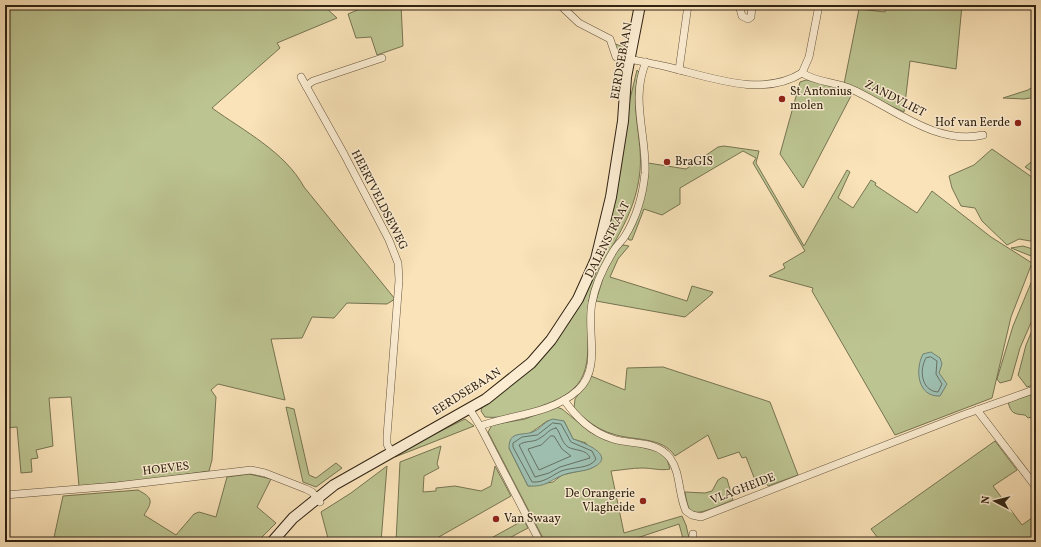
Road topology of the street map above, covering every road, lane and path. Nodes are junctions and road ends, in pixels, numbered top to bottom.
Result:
1 (560, 5) edge
2 (642, 5) edge
3 (688, 5) edge
4 (739, 5) edge
5 (752, 5) edge
6 (819, 5) edge
7 (382, 58) dead end
8 (632, 60) junction
9 (646, 62) junction
10 (679, 70) junction
11 (802, 73) junction
12 (301, 77) dead end
13 (306, 86) junction
14 (983, 135) dead end
15 (1036, 389) edge
16 (564, 400) junction
17 (469, 408) junction
18 (977, 410) junction
19 (480, 426) junction
20 (391, 452) junction
21 (1036, 487) edge
22 (5, 495) edge
23 (318, 500) junction
24 (693, 534) dead end
25 (272, 542) edge
26 (540, 542) edge
27 (692, 542) edge

1 - 8 street
2 - 8 main road, EERDSEBAAN
3 - 10 street
4 - 5 street
6 - 11 street
7 - 13 street
8 - 9 street
8 - 17 main road, EERDSEBAAN
9 - 10 street
9 - 16 street, DALENSTRAAT
10 - 11 street
11 - 14 street, ZANDVLIET
12 - 13 street, HEERTVELDSEWEG
13 - 20 street, HEERTVELDSEWEG
15 - 18 street, VLAGHEIDE
16 - 18 street, VLAGHEIDE
16 - 19 street, DALENSTRAAT
17 - 19 street
17 - 20 main road, EERDSEBAAN
18 - 21 street
19 - 26 street
20 - 23 main road, EERDSEBAAN
22 - 23 street, HOEVES
23 - 25 main road, EERDSEBAAN
24 - 27 street

